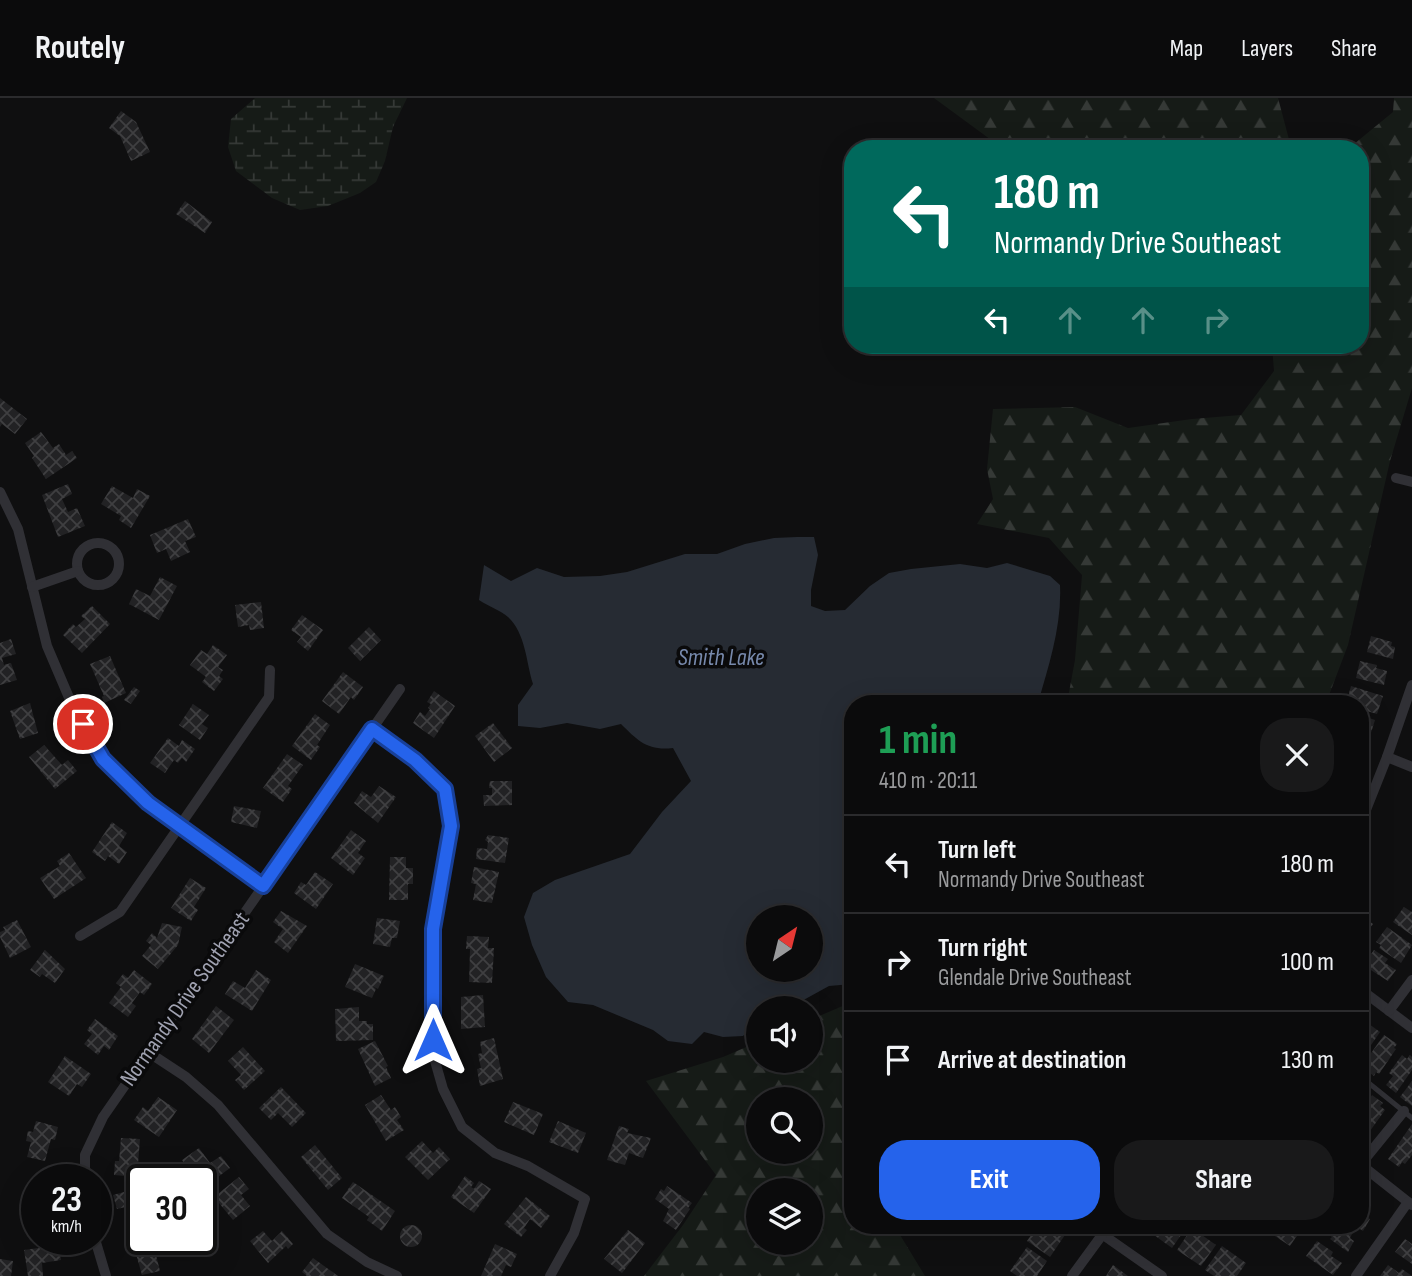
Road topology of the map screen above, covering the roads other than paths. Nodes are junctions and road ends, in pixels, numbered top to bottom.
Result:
1 (1396, 478) dead end
2 (1412, 482) edge
3 (0, 492) edge
4 (78, 571) junction
5 (32, 587) junction
6 (270, 670) dead end
7 (1412, 685) edge
8 (400, 689) dead end
9 (372, 729) junction
10 (1387, 757) junction
11 (1412, 767) edge
12 (1369, 802) edge
13 (180, 826) junction
14 (263, 886) junction
15 (80, 936) dead end
16 (1412, 980) edge
17 (1369, 996) edge
18 (1390, 1011) junction
19 (1412, 1028) edge
20 (148, 1052) junction
21 (1369, 1083) edge
22 (1408, 1114) edge
23 (1369, 1155) edge
24 (85, 1164) edge
25 (1369, 1172) edge
26 (1410, 1203) edge
27 (1102, 1234) joint
28 (100, 1255) edge
29 (106, 1276) edge
30 (397, 1276) edge
31 (550, 1276) edge
32 (1073, 1276) edge
33 (1162, 1276) edge
34 (1356, 1276) edge

1 - 2 street
3 - 5 street
4 - 4 street
4 - 5 street
5 - 13 street
6 - 13 street
7 - 10 street
8 - 9 street, Normandy Drive Southeast
9 - 14 street, Normandy Drive Southeast
9 - 31 street
10 - 11 street
10 - 12 street
13 - 14 street
13 - 15 street
14 - 20 street, Normandy Drive Southeast
16 - 18 street
17 - 18 street
18 - 19 street
20 - 24 street, Normandy Drive Southeast
20 - 30 street
21 - 22 lane
22 - 23 street
25 - 26 street
26 - 34 street
27 - 32 street
27 - 33 street
28 - 29 street

